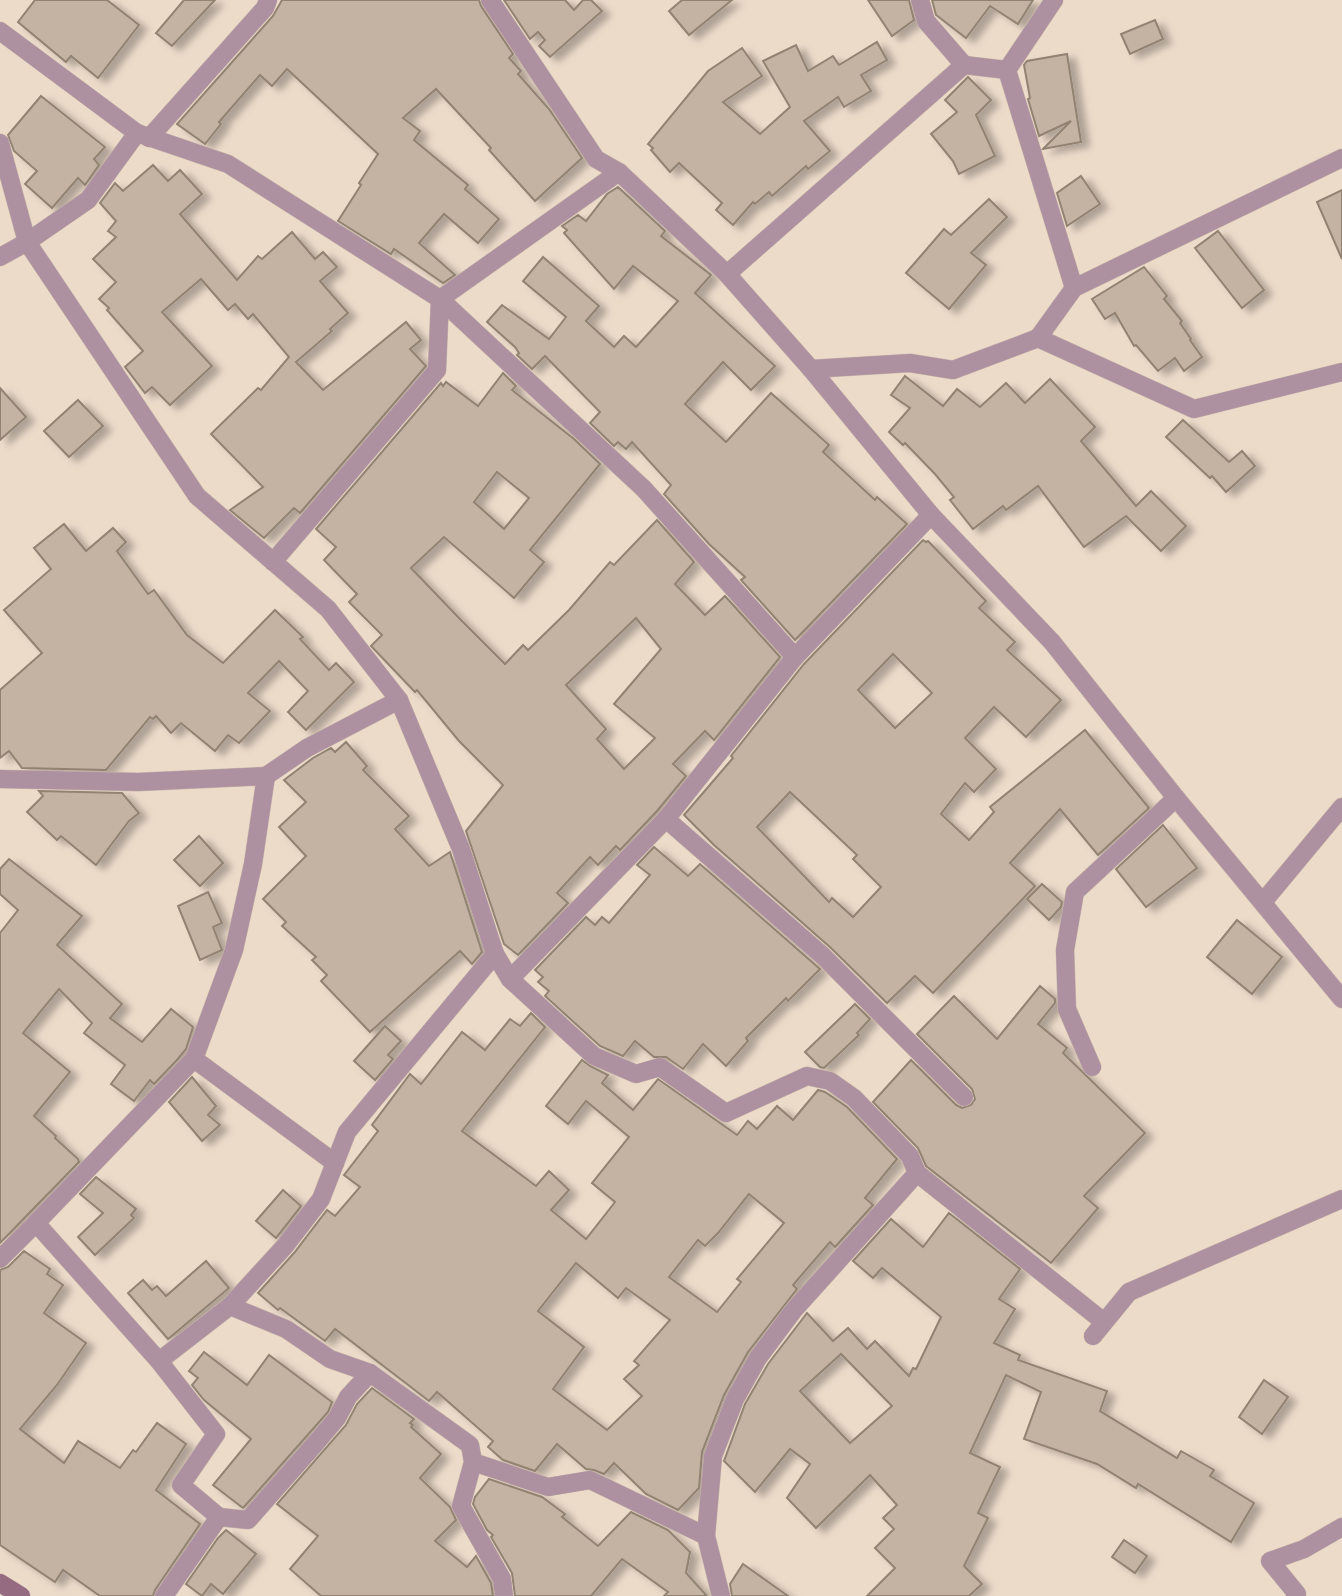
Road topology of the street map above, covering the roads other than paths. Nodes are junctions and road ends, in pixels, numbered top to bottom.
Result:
1 (268, 0) edge
2 (490, 0) edge
3 (920, 0) edge
4 (1054, 0) edge
5 (0, 31) edge
6 (964, 65) junction
7 (1007, 69) junction
8 (143, 136) junction
9 (0, 143) edge
10 (1342, 158) edge
11 (619, 172) junction
12 (27, 242) junction
13 (0, 257) edge
14 (727, 274) junction
15 (1074, 288) junction
16 (440, 299) junction
17 (1038, 338) junction
18 (811, 369) junction
19 (1342, 372) edge
20 (931, 515) junction
21 (273, 562) junction
22 (795, 657) junction
23 (399, 700) junction
24 (266, 776) junction
25 (0, 779) edge
26 (1176, 797) junction
27 (1342, 807) edge
28 (666, 819) junction
29 (1263, 902) junction
30 (495, 954) junction
31 (510, 979) junction
32 (1342, 999) edge
33 (194, 1059) junction
34 (1092, 1067) dead end
35 (964, 1097) dead end
36 (335, 1163) junction
37 (917, 1172) junction
38 (1342, 1199) edge
39 (36, 1223) junction
40 (0, 1259) edge
41 (230, 1306) junction
42 (1104, 1322) junction
43 (1093, 1336) dead end
44 (159, 1362) junction
45 (370, 1373) junction
46 (473, 1462) junction
47 (219, 1517) junction
48 (1342, 1527) edge
49 (706, 1536) junction
50 (0, 1583) edge
51 (21, 1596) edge
52 (164, 1596) edge
53 (504, 1596) edge
54 (721, 1596) edge
55 (1295, 1596) edge

1 - 8 street
2 - 11 street
3 - 6 street
4 - 7 street
5 - 8 street
6 - 7 street
6 - 14 street
7 - 15 street
8 - 12 street
8 - 16 street
9 - 12 street
10 - 15 street
11 - 14 street
11 - 16 street
12 - 13 street
12 - 21 street
14 - 18 street
15 - 17 street
16 - 21 street
16 - 22 street
17 - 18 street
17 - 19 street
18 - 20 street
20 - 22 street
20 - 26 street
21 - 23 street
22 - 28 street
23 - 24 street
23 - 30 street
24 - 25 street
24 - 33 street
26 - 29 street
26 - 34 street
27 - 29 street
28 - 31 street
28 - 35 street
29 - 32 street
30 - 31 street
30 - 36 street
31 - 37 street
33 - 36 street
33 - 39 street
36 - 41 street
37 - 42 street
37 - 49 street
38 - 42 street
39 - 40 street
39 - 44 street
41 - 44 street
41 - 45 street
42 - 43 street
44 - 47 street
45 - 46 street
45 - 47 street
46 - 49 street
46 - 53 street
47 - 52 street
48 - 55 street
49 - 54 street
50 - 51 main road

